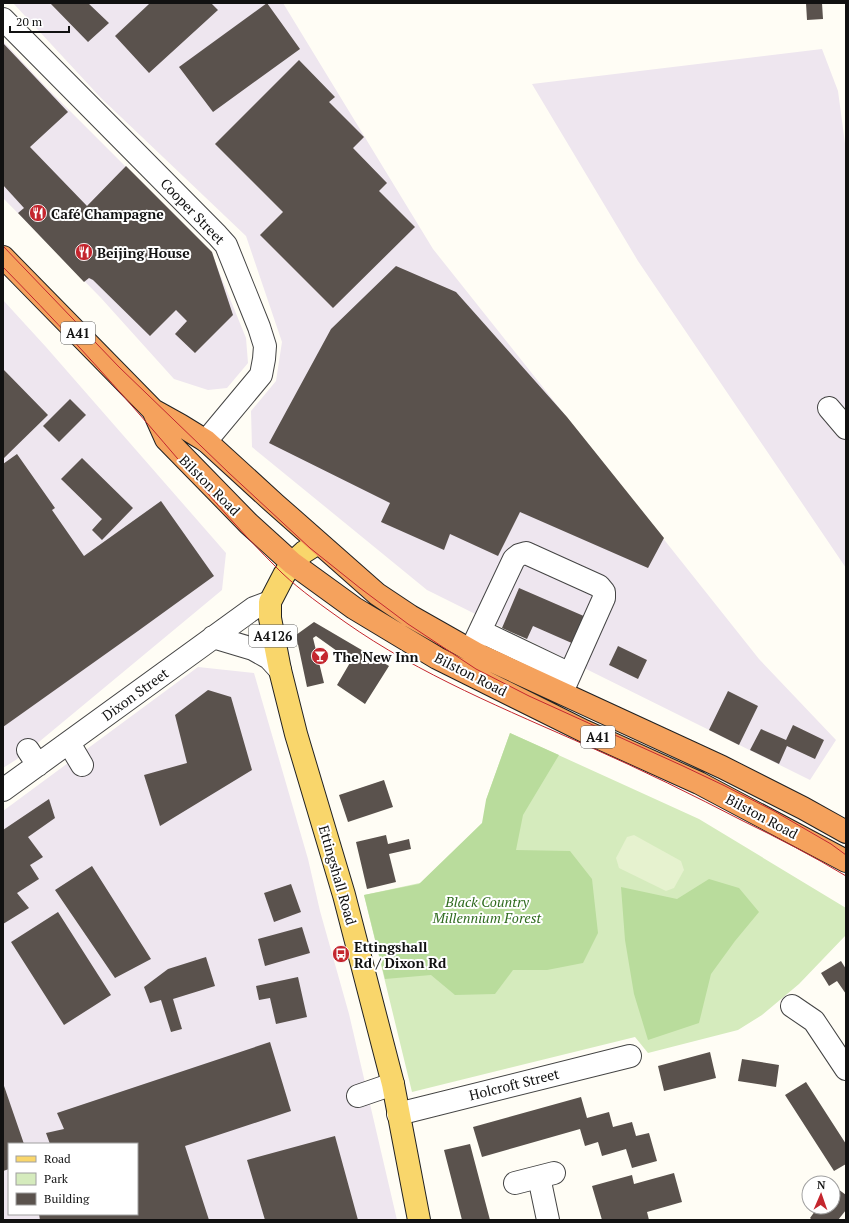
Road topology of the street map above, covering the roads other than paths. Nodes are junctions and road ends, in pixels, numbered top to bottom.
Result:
1 (3, 19) edge
2 (3, 257) edge
3 (829, 408) dead end
4 (153, 410) junction
5 (846, 428) edge
6 (206, 441) junction
7 (318, 542) junction
8 (292, 563) junction
9 (270, 602) junction
10 (214, 637) junction
11 (475, 641) junction
12 (280, 670) junction
13 (566, 683) junction
14 (69, 743) junction
15 (82, 765) dead end
16 (3, 790) edge
17 (846, 832) edge
18 (846, 861) edge
19 (792, 1006) dead end
20 (630, 1056) dead end
21 (846, 1069) edge
22 (393, 1084) junction
23 (358, 1096) dead end
24 (398, 1114) junction
25 (515, 1183) dead end
26 (419, 1220) edge
27 (548, 1220) edge

1 - 6 street, Cooper Street
2 - 4 highway, Bilston Road / A41
3 - 5 street
4 - 6 highway, Bilston Road / A41
4 - 8 highway, Bilston Road / A41
6 - 7 highway, Bilston Road / A41
7 - 8 main road
7 - 11 highway, Bilston Road / A41
8 - 9 main road, A4126
8 - 18 highway, Bilston Road / A41
9 - 10 street, Dixon Street
9 - 12 main road, Ettingshall Road / A4126
10 - 12 street
10 - 14 street, Dixon Street
11 - 13 highway, Bilston Road / A41
11 - 13 street
12 - 22 main road, Ettingshall Road / A4126
13 - 17 highway, Bilston Road / A41
14 - 15 street
14 - 16 street, Dixon Street
19 - 21 street
20 - 24 street, Holcroft Street
22 - 23 street
22 - 24 main road, Ettingshall Road / A4126
24 - 26 main road, Ettingshall Road / A4126
25 - 27 street

